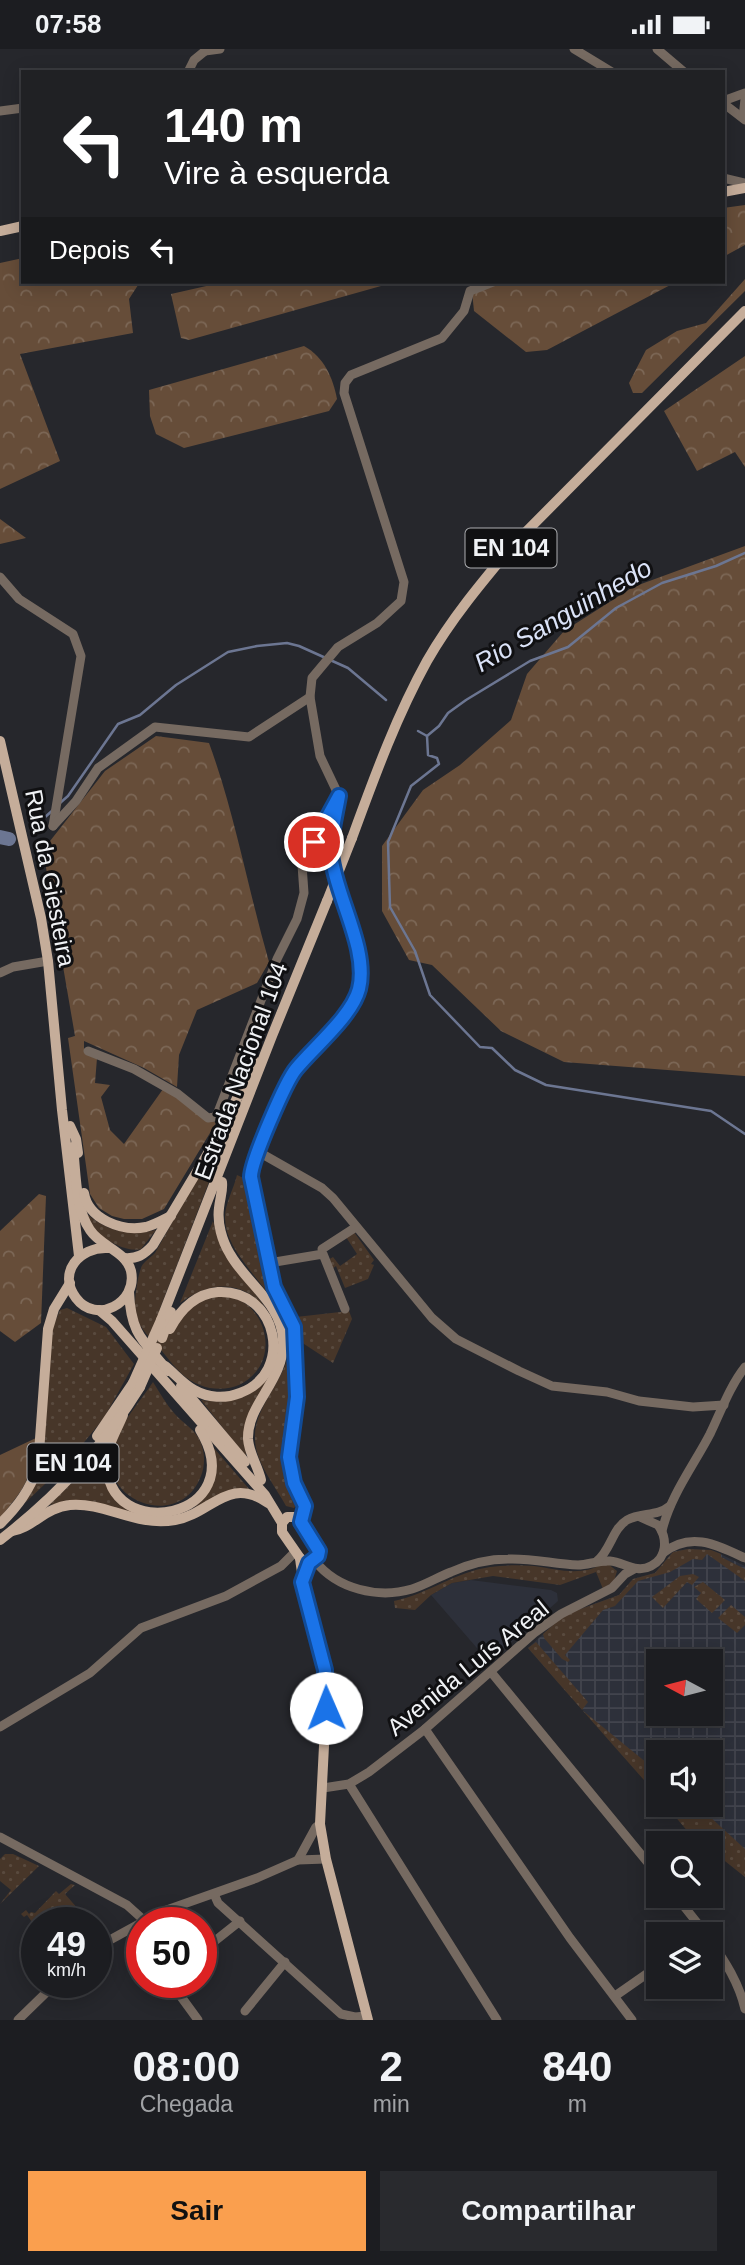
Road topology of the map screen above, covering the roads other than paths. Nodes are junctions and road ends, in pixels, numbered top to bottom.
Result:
1 (220, 49) edge
2 (574, 49) edge
3 (657, 49) edge
4 (204, 50) edge
5 (189, 70) edge
6 (609, 70) edge
7 (682, 70) edge
8 (745, 93) edge
9 (745, 99) edge
10 (725, 101) edge
11 (725, 104) edge
12 (21, 108) edge
13 (0, 111) edge
14 (744, 119) edge
15 (725, 179) edge
16 (745, 186) edge
17 (725, 191) edge
18 (21, 225) edge
19 (0, 229) edge
20 (488, 284) edge
21 (745, 311) edge
22 (0, 577) edge
23 (310, 697) junction
24 (0, 741) edge
25 (339, 796) junction
26 (306, 955) junction
27 (48, 961) junction
28 (0, 973) edge
29 (54, 1023) junction
30 (272, 1036) junction
31 (88, 1051) dead end
32 (70, 1126) junction
33 (257, 1151) junction
34 (222, 1182) junction
35 (171, 1216) junction
36 (356, 1227) junction
37 (107, 1248) junction
38 (321, 1248) junction
39 (79, 1256) junction
40 (124, 1258) junction
41 (269, 1263) junction
42 (70, 1283) junction
43 (129, 1292) junction
44 (99, 1310) junction
45 (345, 1310) dead end
46 (162, 1338) junction
47 (164, 1366) junction
48 (745, 1367) edge
49 (136, 1385) junction
50 (724, 1405) junction
51 (122, 1415) junction
52 (196, 1417) junction
53 (261, 1480) junction
54 (671, 1504) junction
55 (273, 1506) junction
56 (640, 1517) junction
57 (284, 1520) junction
58 (301, 1522) junction
59 (0, 1524) edge
60 (0, 1531) edge
61 (12, 1531) junction
62 (663, 1532) junction
63 (614, 1535) junction
64 (0, 1540) edge
65 (689, 1542) junction
66 (663, 1553) junction
67 (745, 1558) edge
68 (304, 1559) junction
69 (592, 1563) junction
70 (623, 1564) junction
71 (634, 1569) junction
72 (491, 1672) junction
73 (0, 1727) edge
74 (425, 1729) junction
75 (349, 1784) junction
76 (323, 1788) junction
77 (320, 1824) junction
78 (0, 1837) edge
79 (326, 1859) junction
80 (298, 1860) junction
81 (646, 1860) edge
82 (214, 1894) junction
83 (129, 1907) edge
84 (176, 1907) edge
85 (685, 1908) edge
86 (240, 1921) junction
87 (696, 1922) edge
88 (217, 1939) edge
89 (723, 1958) edge
90 (285, 1962) junction
91 (646, 1974) edge
92 (615, 1996) junction
93 (41, 1998) edge
94 (182, 1998) edge
95 (745, 2009) edge
96 (245, 2011) dead end
97 (360, 2018) edge
98 (18, 2020) edge
99 (198, 2020) edge
100 (497, 2020) edge
101 (632, 2020) edge

1 - 4 street
2 - 6 street
3 - 7 street
4 - 5 street
8 - 10 street
9 - 14 street
11 - 14 street
12 - 13 street
15 - 16 street
16 - 17 main road
18 - 19 main road
20 - 23 street
21 - 26 main road, EN 104, bridge
22 - 23 street
23 - 25 street
24 - 27 main road, Rua da Giesteira
25 - 31 street
25 - 33 street
26 - 30 main road, Estrada Nacional 104 / EN 104
26 - 34 main road, Estrada Nacional 104 / EN 104
27 - 28 street
27 - 29 main road, Rua da Giesteira
29 - 32 main road
29 - 39 main road
30 - 35 main road
30 - 49 main road, Estrada Nacional 104 / EN 104, bridge
32 - 35 main road
32 - 37 main road
33 - 36 street
33 - 41 street
34 - 46 main road, Estrada Nacional 104 / EN 104
34 - 53 main road
35 - 40 main road
36 - 38 street
36 - 50 street
37 - 39 main road
37 - 40 main road
38 - 41 street
38 - 45 street
39 - 42 main road
40 - 43 main road
41 - 58 street
42 - 44 main road
42 - 59 main road
43 - 44 main road
43 - 47 main road
44 - 52 main road
46 - 47 main road
46 - 49 main road, Estrada Nacional 104 / EN 104, bridge
47 - 53 main road
48 - 50 street
49 - 51 main road, Estrada Nacional 104 / EN 104
49 - 60 main road, Estrada Nacional 104 / EN 104
50 - 54 street
51 - 52 main road
51 - 61 main road, Estrada Nacional 104 / EN 104
52 - 55 main road
53 - 57 main road
54 - 56 street
54 - 62 street
55 - 57 main road
55 - 61 main road
56 - 62 street
56 - 63 street
57 - 58 main road
57 - 68 main road
58 - 68 main road
61 - 64 main road, Estrada Nacional 104 / EN 104
62 - 65 street
62 - 66 street
63 - 69 street
63 - 70 street
65 - 66 street
65 - 67 street
66 - 71 street
68 - 69 street
68 - 73 street
68 - 76 main road
69 - 70 street
70 - 71 street
71 - 72 street, Avenida Luís Areal
72 - 74 street, Avenida Luís Areal
72 - 81 street
74 - 75 street, Avenida Luís Areal
74 - 92 street
75 - 76 street, Avenida Luís Areal
75 - 100 street
76 - 77 main road
77 - 79 main road
77 - 80 street
78 - 83 street
79 - 80 street
79 - 97 main road
80 - 82 street
82 - 84 street
82 - 86 street
85 - 87 street
86 - 88 street
86 - 90 street
89 - 95 street
90 - 96 street
90 - 97 street
91 - 92 street
92 - 101 street
93 - 98 street
94 - 99 street

